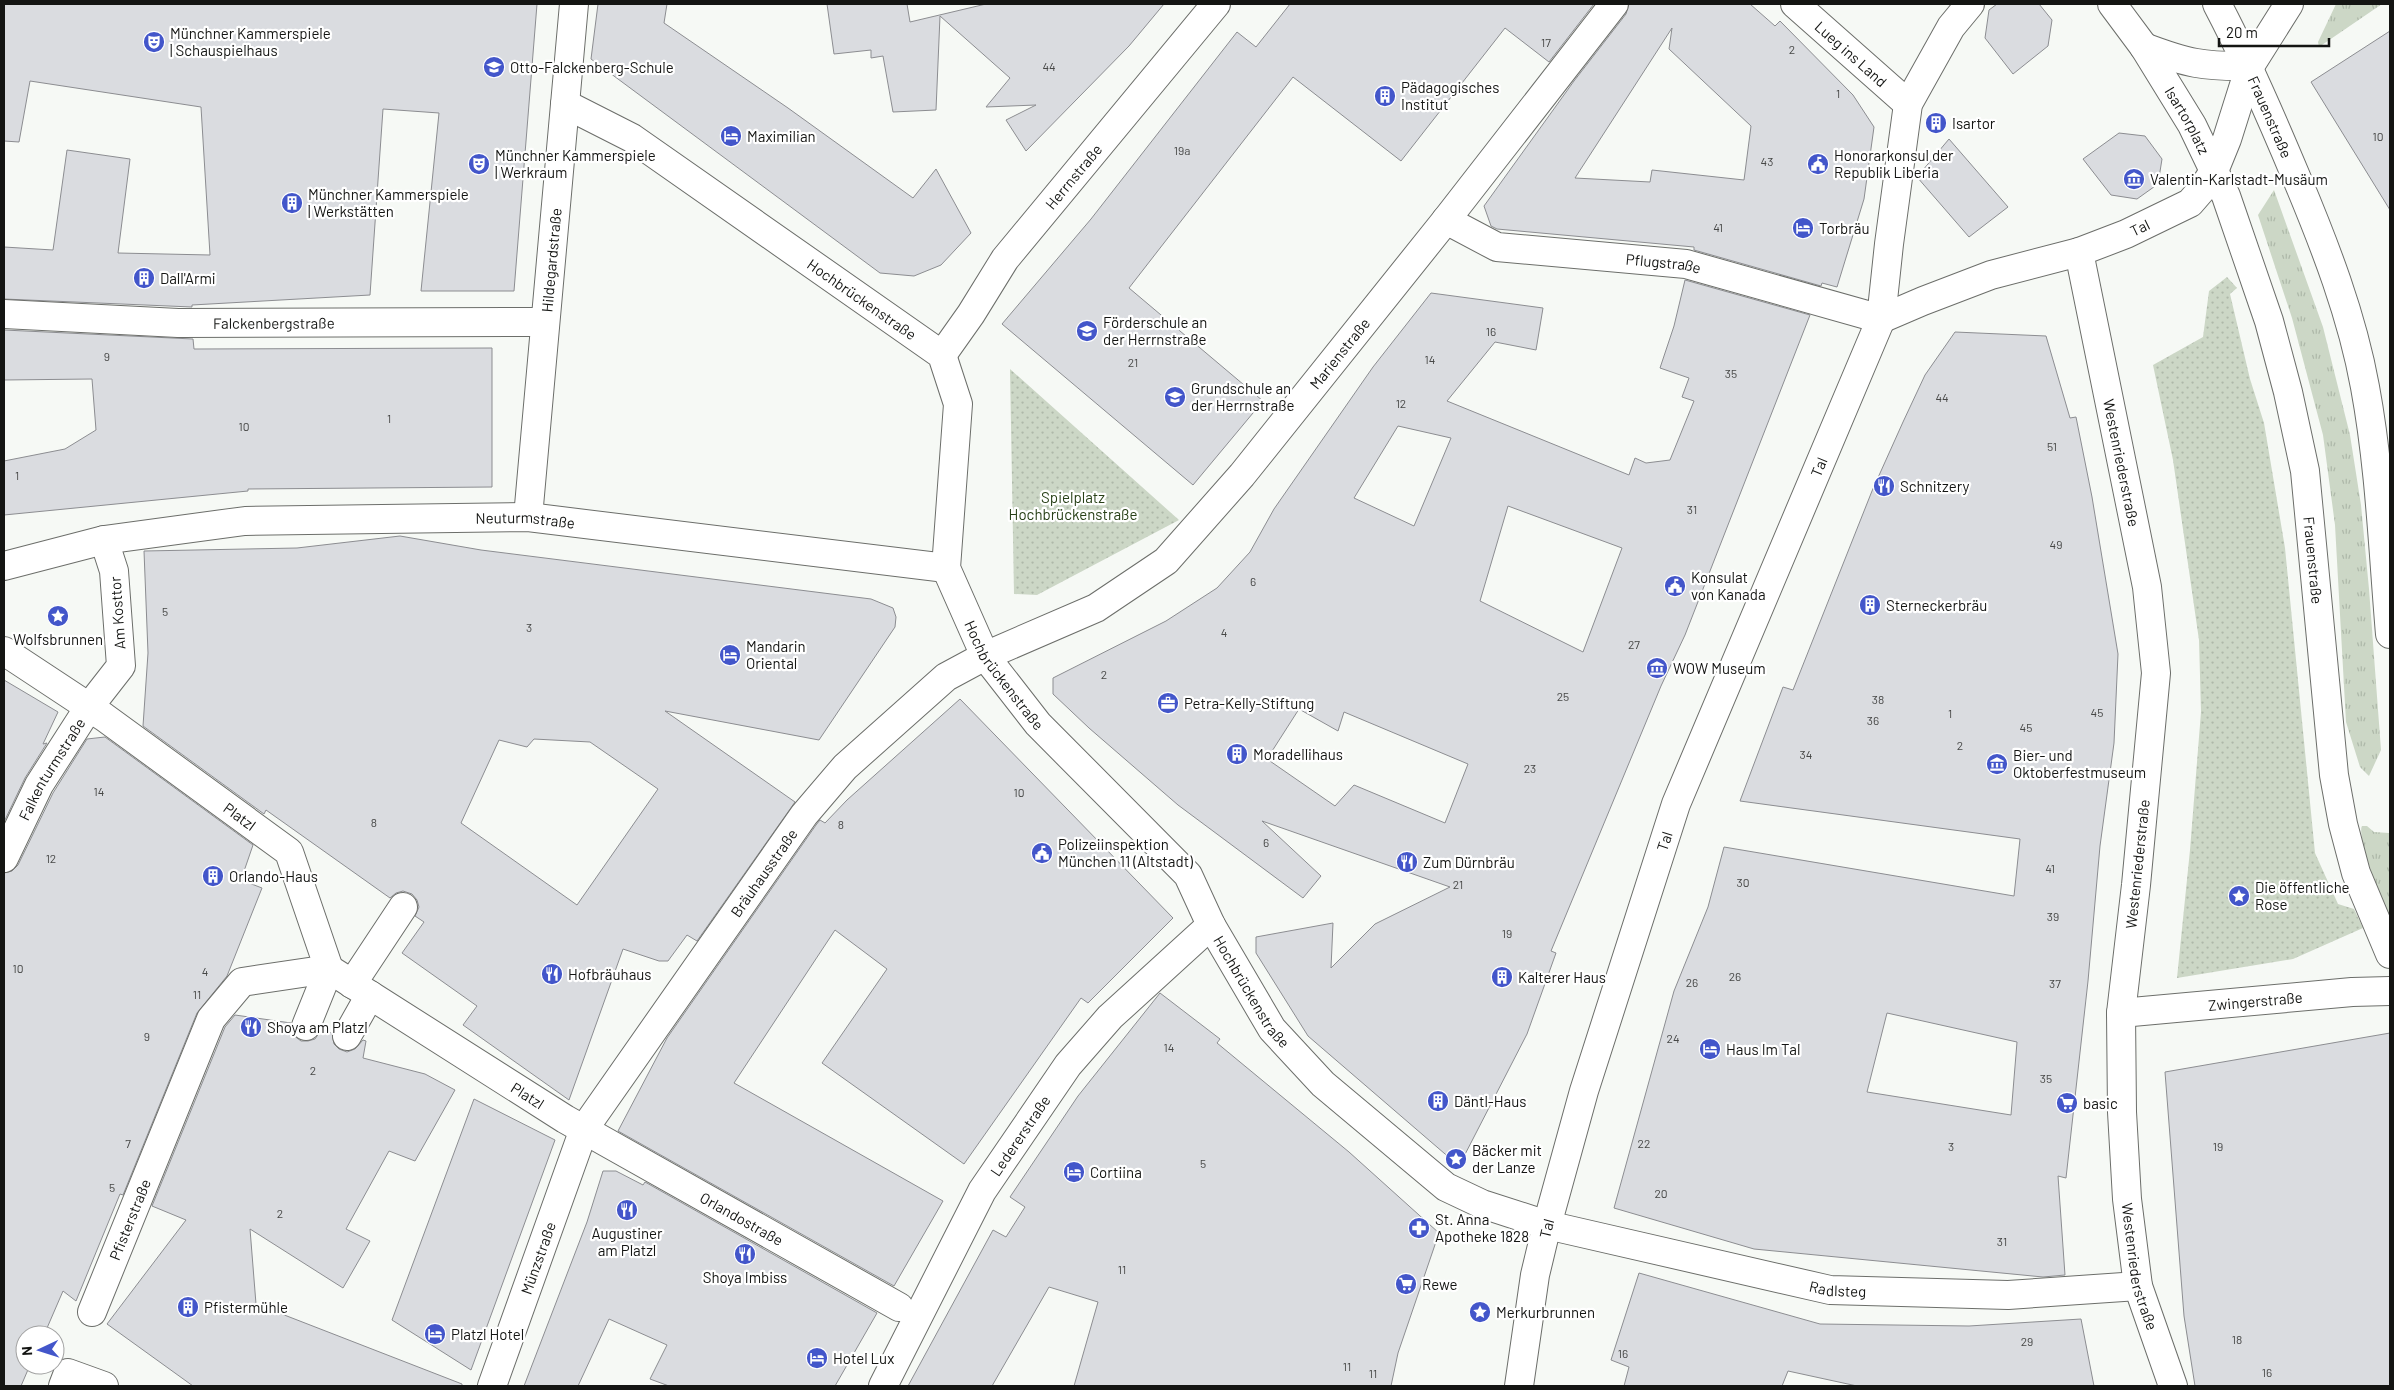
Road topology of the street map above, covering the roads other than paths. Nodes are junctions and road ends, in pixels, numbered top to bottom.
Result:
1 (574, 4) edge
2 (1216, 4) edge
3 (1614, 4) edge
4 (1795, 4) edge
5 (1970, 4) edge
6 (2112, 4) edge
7 (2217, 4) edge
8 (2289, 4) edge
9 (2144, 47) junction
10 (2250, 66) junction
11 (565, 104) junction
12 (1908, 104) junction
13 (2214, 171) junction
14 (1446, 220) junction
15 (2079, 252) junction
16 (4, 314) edge
17 (1881, 320) junction
18 (544, 322) junction
19 (942, 355) junction
20 (528, 517) junction
21 (104, 540) junction
22 (4, 566) edge
23 (946, 568) junction
24 (2390, 634) edge
25 (4, 650) edge
26 (985, 656) junction
27 (89, 707) junction
28 (4, 858) edge
29 (403, 907) dead end
30 (1211, 925) junction
31 (2390, 954) edge
32 (329, 969) junction
33 (361, 990) junction
34 (2390, 991) edge
35 (2121, 1013) junction
36 (306, 1026) dead end
37 (347, 1036) dead end
38 (584, 1130) junction
39 (1546, 1225) junction
40 (2138, 1286) junction
41 (899, 1307) dead end
42 (92, 1312) dead end
43 (492, 1386) edge
44 (883, 1386) edge
45 (1519, 1386) edge
46 (2173, 1386) edge

1 - 11 street, Hildegardstraße
2 - 19 street, Herrnstraße
3 - 14 street, Marienstraße
4 - 12 street, Lueg ins Land
5 - 12 street, Tal
6 - 9 street, Isartorplatz
7 - 10 street
8 - 10 street, Isartorplatz
9 - 10 street
9 - 13 street, Isartorplatz
10 - 13 street, Isartorplatz
10 - 24 street, Frauenstraße
11 - 18 street, Hildegardstraße
11 - 19 street, Hochbrückenstraße
12 - 17 street, Tal
13 - 15 street, Tal
13 - 31 street, Frauenstraße
14 - 17 street, Pflugstraße
14 - 26 street, Marienstraße
15 - 17 street, Tal
15 - 35 street, Westenriederstraße
16 - 18 street, Falckenbergstraße
17 - 39 street, Tal
18 - 20 street, Hildegardstraße
19 - 23 street, Hochbrückenstraße
20 - 21 street, Neuturmstraße
20 - 23 street, Neuturmstraße
21 - 22 street
21 - 27 street, Am Kosttor
23 - 26 street, Hochbrückenstraße
25 - 27 street
26 - 30 street, Hochbrückenstraße
26 - 38 street, Bräuhausstraße
27 - 28 street, Falkenturmstraße
27 - 32 street, Platzl
29 - 33 street
30 - 39 street, Hochbrückenstraße
30 - 44 street, Ledererstraße
32 - 33 street, Platzl
32 - 36 street
32 - 42 street, Pfisterstraße
33 - 37 street
33 - 38 street, Platzl
34 - 35 street, Zwingerstraße
35 - 40 street, Westenriederstraße
38 - 41 street, Orlandostraße
38 - 43 street, Münzstraße
39 - 40 street, Radlsteg
39 - 45 street, Tal
40 - 46 street, Westenriederstraße

